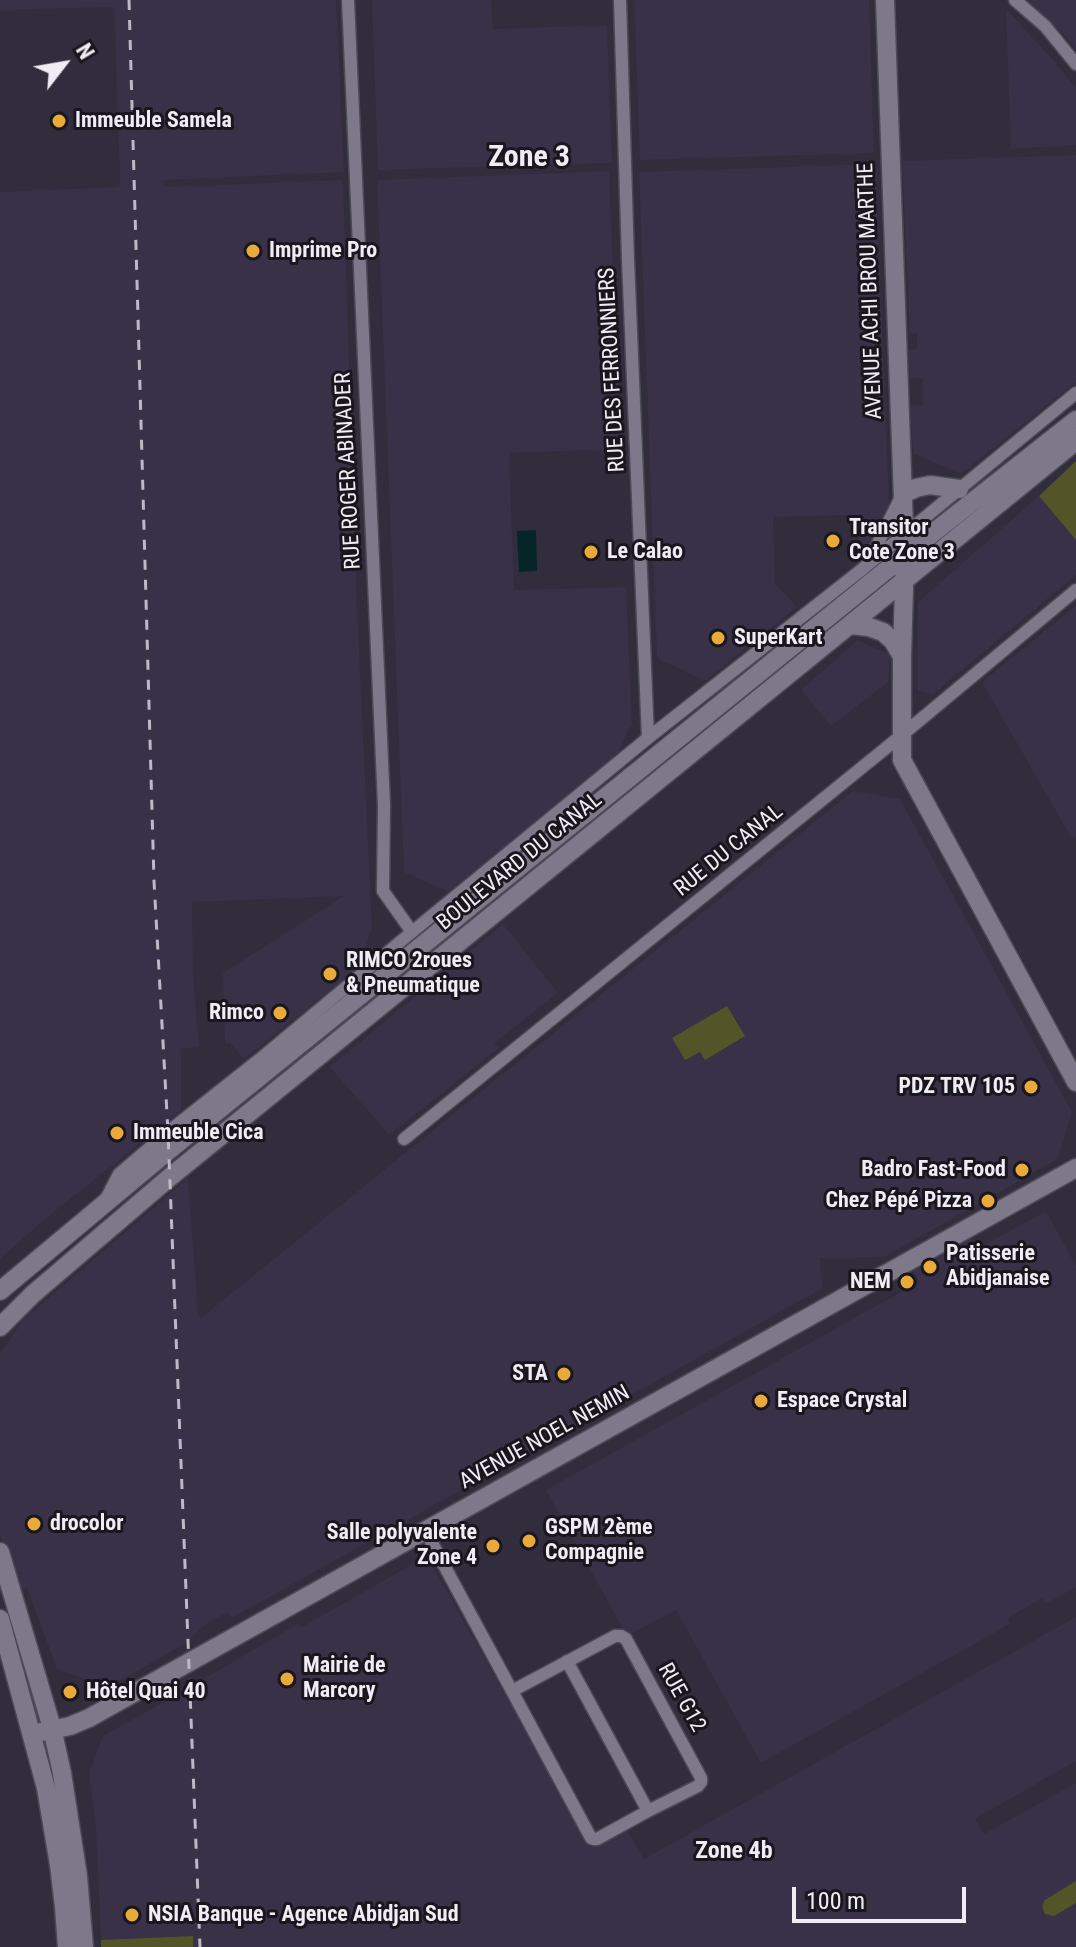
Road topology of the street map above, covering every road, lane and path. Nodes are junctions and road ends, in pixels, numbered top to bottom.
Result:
1 (348, 0) edge
2 (620, 0) edge
3 (885, 0) edge
4 (1015, 0) edge
5 (1076, 64) edge
6 (1076, 393) edge
7 (1076, 420) edge
8 (1076, 441) edge
9 (901, 442) junction
10 (930, 485) junction
11 (959, 489) junction
12 (903, 494) junction
13 (904, 534) junction
14 (905, 555) junction
15 (867, 565) junction
16 (905, 580) junction
17 (1076, 590) edge
18 (850, 625) junction
19 (902, 656) junction
20 (902, 735) junction
21 (648, 738) junction
22 (412, 932) junction
23 (1076, 1082) edge
24 (404, 1139) dead end
25 (1076, 1168) edge
26 (102, 1207) junction
27 (0, 1291) edge
28 (0, 1327) edge
29 (426, 1532) junction
30 (0, 1552) edge
31 (0, 1619) edge
32 (567, 1661) junction
33 (512, 1691) junction
34 (52, 1728) junction
35 (32, 1734) junction
36 (648, 1811) junction
37 (67, 1947) edge
38 (84, 1947) edge

1 - 22 street, RUE ROGER ABINADER
2 - 21 street, RUE DES FERRONNIERS
3 - 9 main road, AVENUE ACHI BROU MARTHE
4 - 5 street
6 - 11 street, BOULEVARD DU CANAL
7 - 14 main road, BOULEVARD DU CANAL
8 - 16 main road, BOULEVARD DU CANAL
9 - 10 main road
9 - 12 main road, AVENUE ACHI BROU MARTHE
10 - 11 main road
10 - 12 main road
11 - 13 street, BOULEVARD DU CANAL
12 - 13 main road, AVENUE ACHI BROU MARTHE
12 - 15 street
13 - 14 main road, AVENUE ACHI BROU MARTHE
13 - 15 street, BOULEVARD DU CANAL
14 - 16 main road, AVENUE ACHI BROU MARTHE
14 - 26 main road, BOULEVARD DU CANAL
15 - 21 street, BOULEVARD DU CANAL
16 - 18 main road, BOULEVARD DU CANAL
16 - 19 main road, AVENUE ACHI BROU MARTHE
17 - 20 street, RUE DU CANAL
18 - 19 main road
18 - 28 main road, BOULEVARD DU CANAL
19 - 20 main road, AVENUE ACHI BROU MARTHE
20 - 23 main road, AVENUE ACHI BROU MARTHE
20 - 24 street, RUE DU CANAL
21 - 22 street, BOULEVARD DU CANAL
22 - 26 street, BOULEVARD DU CANAL
25 - 29 main road, AVENUE NOEL NEMIN
26 - 27 main road, BOULEVARD DU CANAL
29 - 33 street, RUE G12
29 - 34 main road, AVENUE NOEL NEMIN
30 - 34 main road
31 - 35 main road
32 - 33 street, RUE G12
32 - 36 street
32 - 36 street, RUE G12
33 - 36 street, RUE G12
34 - 35 main road, AVENUE NOEL NEMIN
34 - 38 main road
35 - 37 main road

